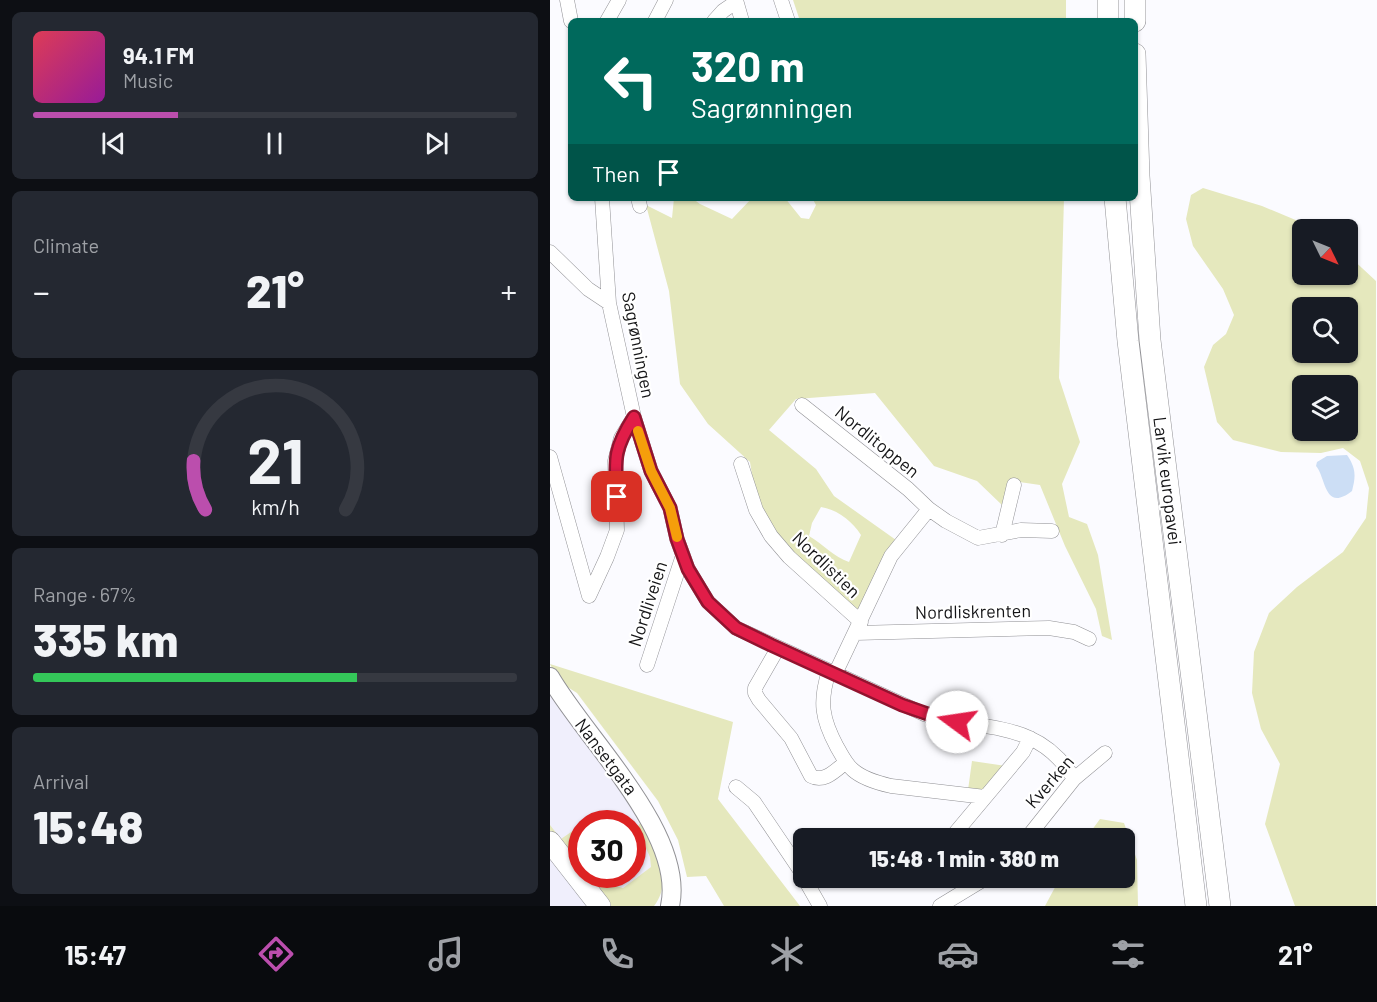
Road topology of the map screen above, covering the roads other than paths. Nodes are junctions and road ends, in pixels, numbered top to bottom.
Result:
1 (567, 0) edge
2 (619, 0) edge
3 (666, 0) edge
4 (781, 0) edge
5 (1108, 0) edge
6 (1135, 0) edge
7 (736, 1) edge
8 (570, 18) edge
9 (609, 18) edge
10 (657, 18) edge
11 (717, 18) edge
12 (741, 18) edge
13 (787, 18) edge
14 (1108, 18) edge
15 (1135, 18) edge
16 (1138, 146) edge
17 (602, 201) edge
18 (1115, 201) edge
19 (550, 252) edge
20 (609, 303) junction
21 (802, 405) dead end
22 (634, 417) junction
23 (550, 457) edge
24 (741, 464) dead end
25 (1014, 484) dead end
26 (929, 509) junction
27 (1052, 531) dead end
28 (1002, 535) junction
29 (683, 555) junction
30 (859, 627) junction
31 (1089, 639) dead end
32 (778, 648) junction
33 (647, 665) dead end
34 (832, 673) junction
35 (550, 677) edge
36 (1030, 738) junction
37 (1105, 753) dead end
38 (846, 762) junction
39 (1074, 779) junction
40 (736, 787) dead end
41 (985, 797) junction
42 (959, 828) edge
43 (1035, 828) edge
44 (550, 842) edge
45 (793, 860) edge
46 (550, 862) edge
47 (671, 872) junction
48 (810, 888) edge
49 (970, 888) edge
50 (584, 906) edge
51 (600, 906) edge
52 (663, 906) edge
53 (670, 906) edge
54 (820, 906) edge
55 (940, 906) edge
56 (1196, 906) edge
57 (1220, 906) edge

1 - 8 street
2 - 9 street
3 - 10 street
4 - 13 street
5 - 14 highway
6 - 15 highway
7 - 11 street
7 - 12 street
16 - 57 highway, Larvik europavei
17 - 20 street, Sagrønningen
18 - 56 highway, Larvik europavei
19 - 20 street
20 - 22 street, Sagrønningen
21 - 26 street, Nordlitoppen
22 - 23 street, Sagrønningen
22 - 29 street, Nordliveien
24 - 30 street, Nordlistien
25 - 28 street
26 - 28 street, Nordlitoppen
26 - 30 street
27 - 28 street, Nordlitoppen
29 - 32 street, Nordliveien
29 - 33 street, Nordliveien
30 - 31 street, Nordliskrenten
30 - 34 street
32 - 34 street, Nordliveien
32 - 38 street
34 - 36 street, Nordliveien
34 - 38 street
35 - 47 main road, Nansetgata
36 - 39 street, Nordliveien
36 - 41 street
37 - 39 street, Kverken
38 - 41 street
39 - 43 street, Kverken
40 - 45 street
41 - 42 street
44 - 51 highway
46 - 50 highway
47 - 52 main road
47 - 53 main road, Nansetgata
48 - 54 street
49 - 55 street

